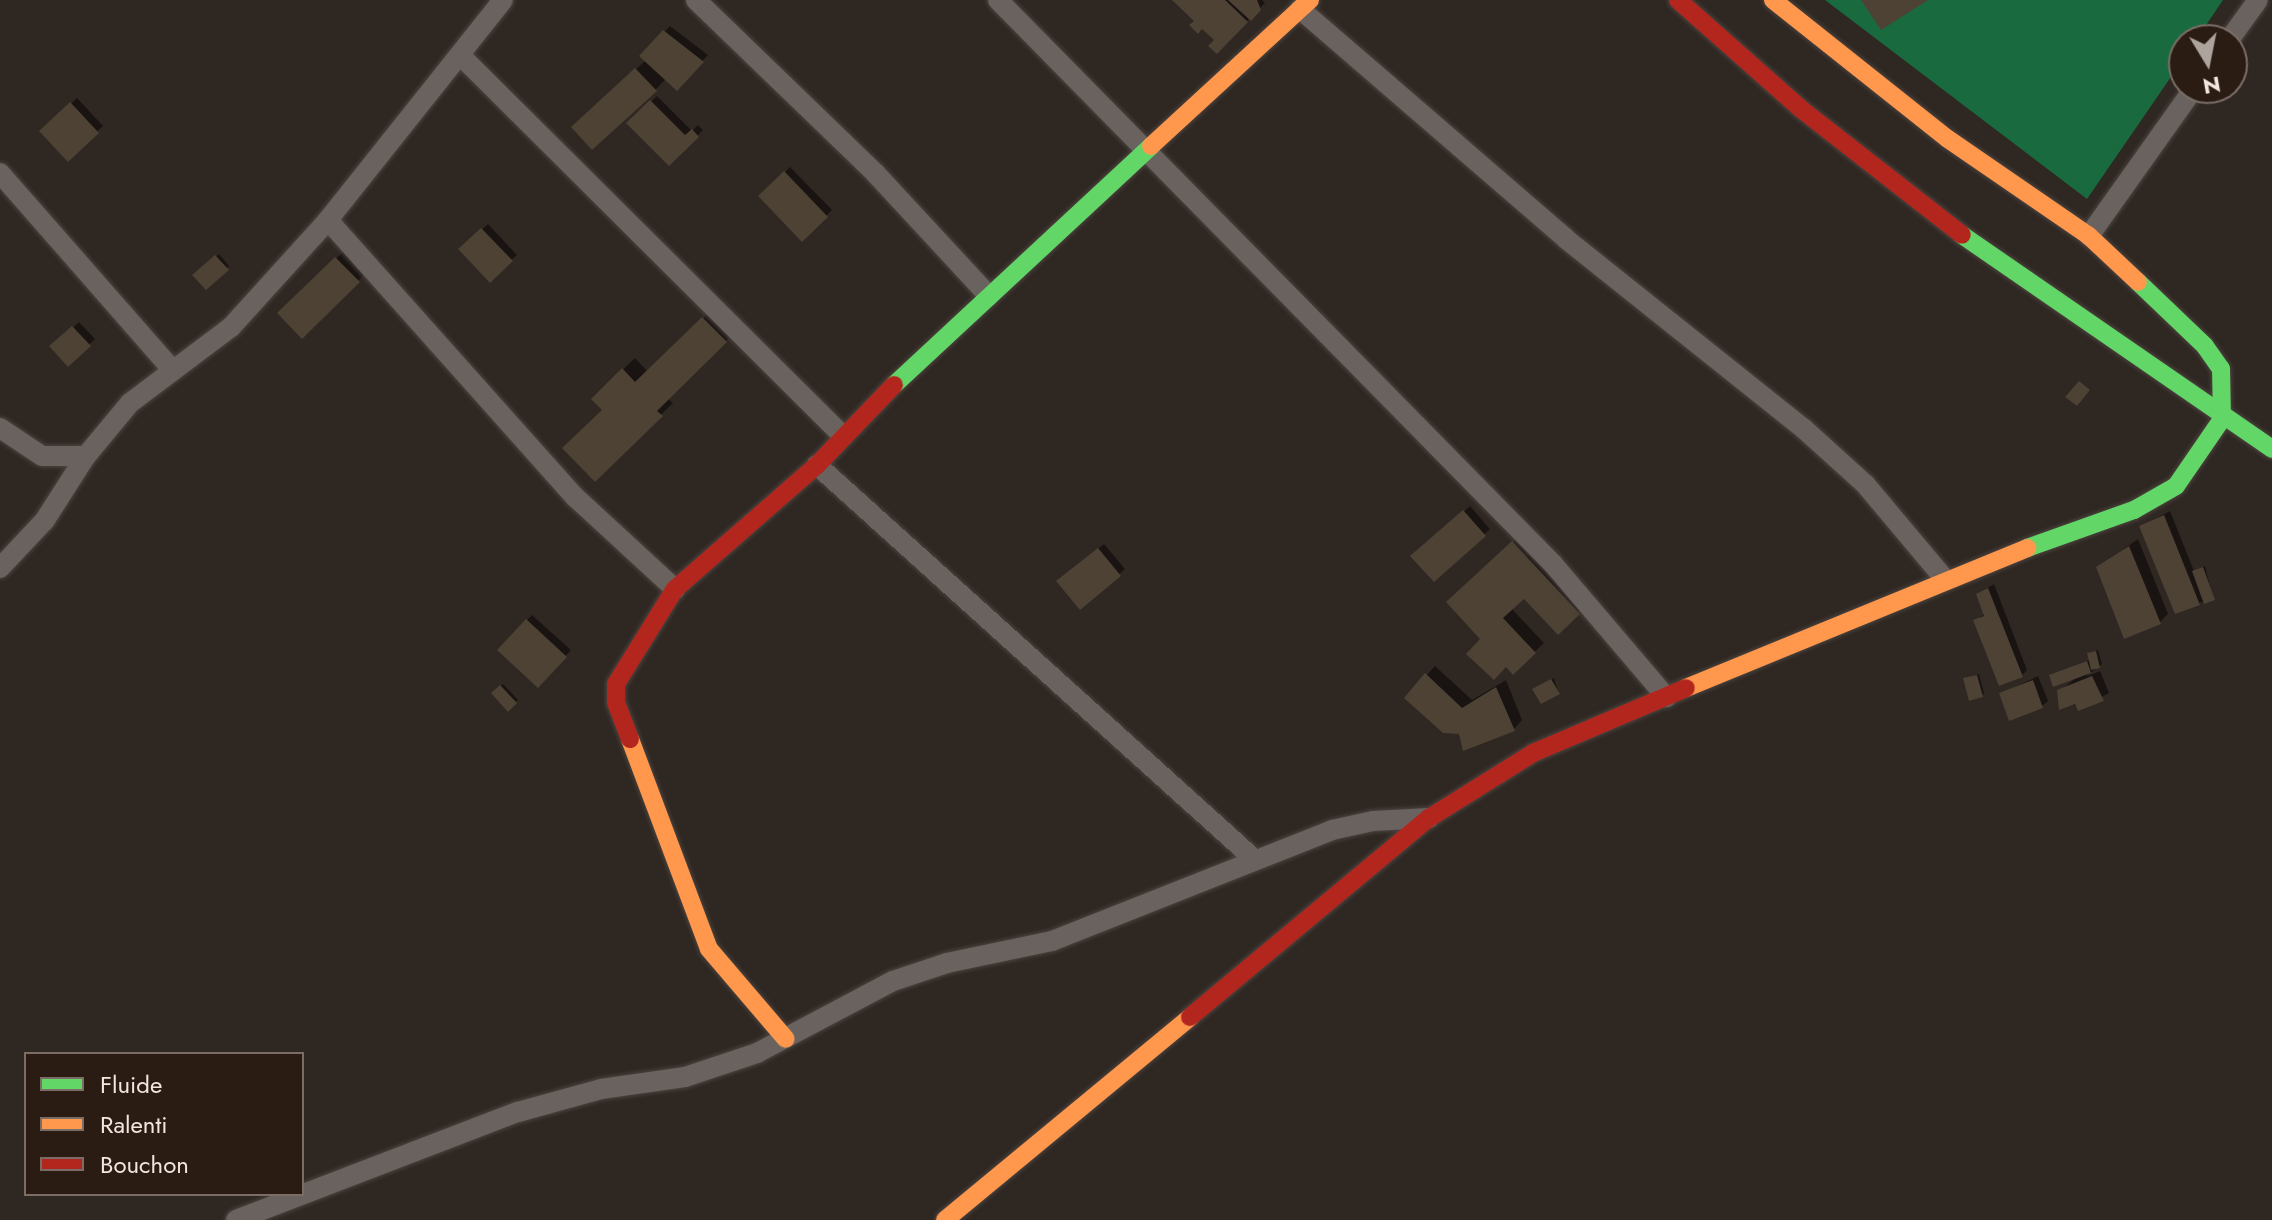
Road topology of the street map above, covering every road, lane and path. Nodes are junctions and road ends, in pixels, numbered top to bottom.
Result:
1 (503, 0) edge
2 (696, 0) edge
3 (998, 0) edge
4 (1678, 0) edge
5 (1773, 0) edge
6 (2258, 0) edge
7 (1305, 4) edge
8 (2241, 24) edge
9 (461, 56) junction
10 (2183, 104) edge
11 (1149, 151) junction
12 (0, 173) edge
13 (328, 220) junction
14 (2089, 236) junction
15 (989, 296) junction
16 (171, 368) junction
17 (2222, 419) junction
18 (0, 428) edge
19 (843, 436) junction
20 (2272, 449) edge
21 (86, 456) junction
22 (817, 465) junction
23 (0, 568) edge
24 (1944, 578) junction
25 (675, 589) junction
26 (1666, 697) junction
27 (1429, 818) junction
28 (1255, 860) junction
29 (786, 1039) junction
30 (304, 1194) edge
31 (299, 1196) edge
32 (236, 1220) edge
33 (945, 1220) edge

1 - 9 street
2 - 15 street
3 - 11 street
4 - 17 street
5 - 14 street
6 - 8 street
7 - 11 street
7 - 24 street
9 - 13 street
9 - 19 street
10 - 14 street
11 - 15 street
11 - 26 street
12 - 16 street
13 - 16 street
13 - 25 street
14 - 17 street
15 - 19 street
16 - 21 street
17 - 20 street
17 - 24 street
18 - 21 street
19 - 22 street
21 - 23 street
22 - 25 street
22 - 28 street
24 - 26 street
25 - 29 street
26 - 27 street
27 - 28 street
27 - 33 street
28 - 29 street
29 - 30 street
31 - 32 street

